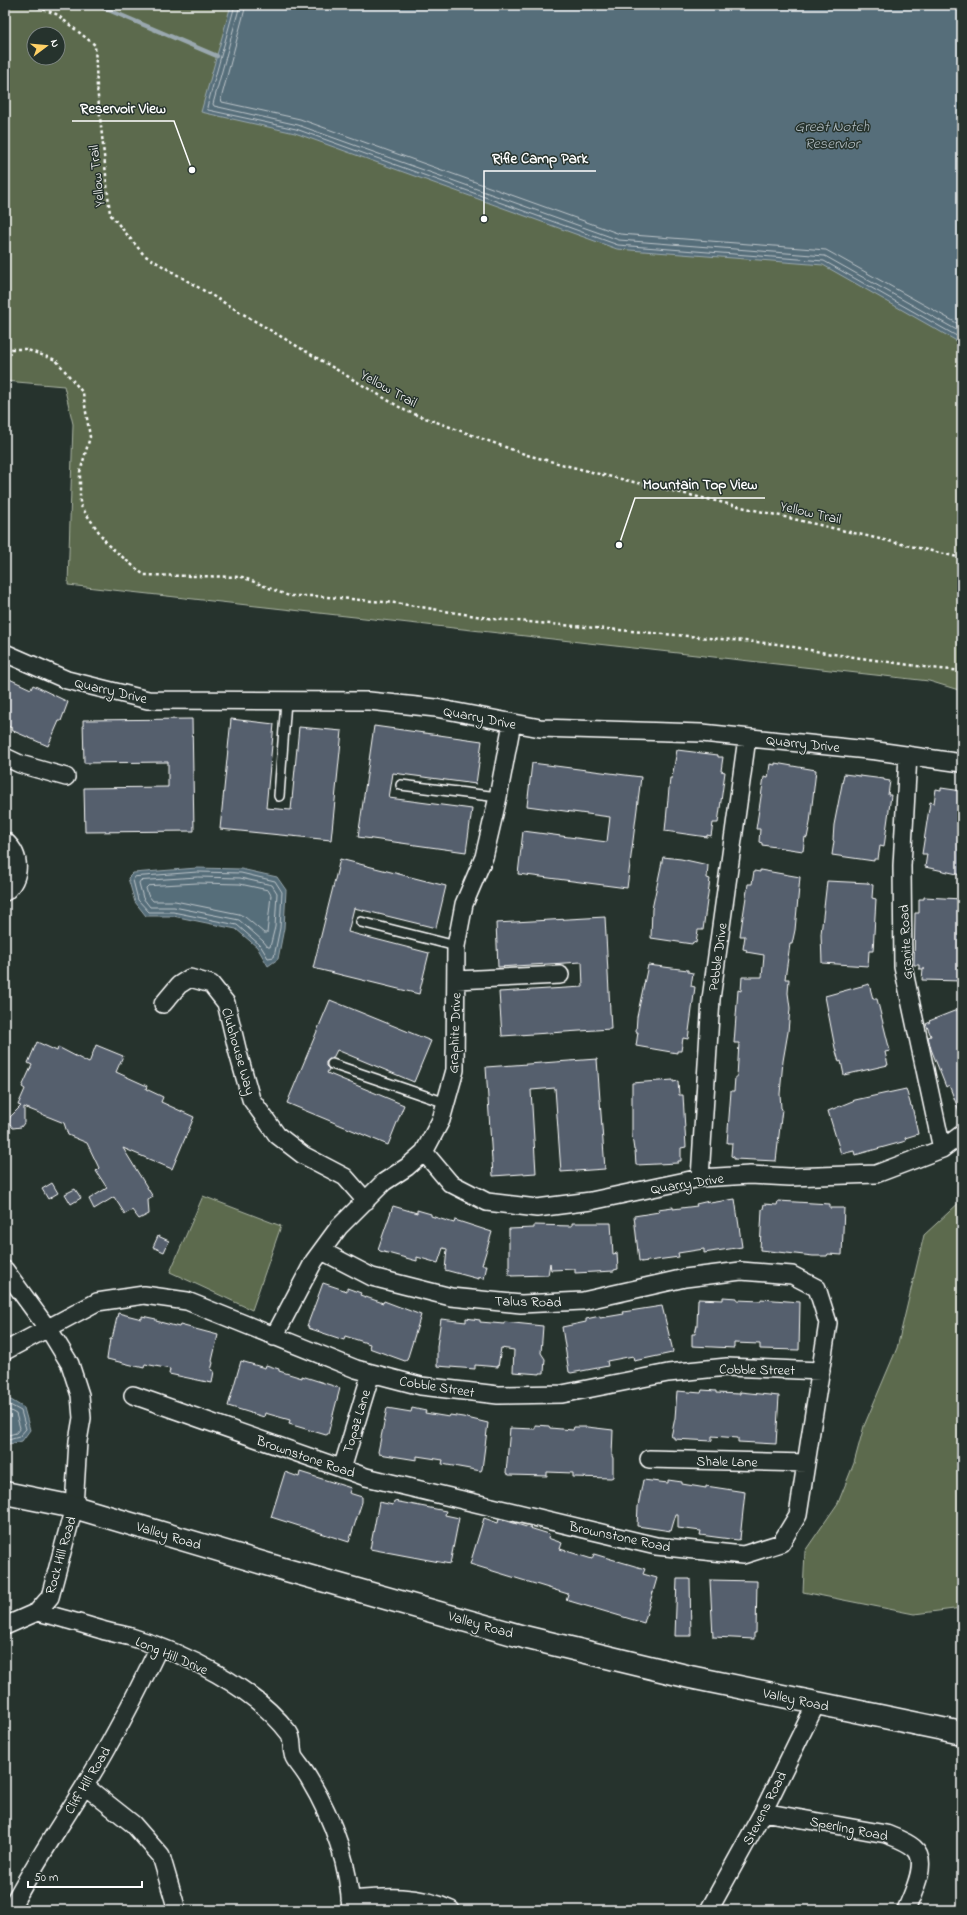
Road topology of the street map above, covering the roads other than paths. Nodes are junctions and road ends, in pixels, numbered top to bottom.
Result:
1 (5, 653) edge
2 (286, 701) junction
3 (512, 723) junction
4 (747, 738) junction
5 (908, 755) junction
6 (5, 757) edge
7 (962, 763) edge
8 (66, 777) dead end
9 (401, 785) dead end
10 (279, 796) dead end
11 (498, 797) junction
12 (5, 841) edge
13 (5, 892) edge
14 (360, 922) dead end
15 (456, 946) junction
16 (560, 975) dead end
17 (456, 980) junction
18 (163, 1004) dead end
19 (332, 1064) dead end
20 (446, 1103) junction
21 (962, 1134) edge
22 (942, 1150) junction
23 (424, 1152) junction
24 (700, 1178) junction
25 (366, 1201) junction
26 (322, 1251) junction
27 (5, 1270) edge
28 (741, 1272) joint
29 (48, 1328) junction
30 (274, 1337) junction
31 (5, 1351) edge
32 (821, 1371) junction
33 (371, 1373) junction
34 (133, 1395) dead end
35 (649, 1459) dead end
36 (806, 1463) junction
37 (342, 1469) junction
38 (5, 1493) edge
39 (74, 1507) junction
40 (37, 1612) junction
41 (5, 1626) edge
42 (159, 1647) junction
43 (816, 1704) junction
44 (962, 1733) edge
45 (85, 1786) junction
46 (763, 1812) junction
47 (350, 1905) edge
48 (10, 1910) edge
49 (177, 1910) edge
50 (451, 1910) edge
51 (709, 1910) edge
52 (906, 1910) edge

1 - 2 street, Quarry Drive
2 - 3 street, Quarry Drive
2 - 10 lane
3 - 4 street, Quarry Drive
3 - 11 street, Graphite Drive
4 - 5 street, Quarry Drive
4 - 24 street, Pebble Drive
5 - 7 street, Quarry Drive
5 - 22 street, Granite Road
6 - 8 street
9 - 11 lane
11 - 15 street, Graphite Drive
12 - 13 street
14 - 15 lane
15 - 17 street, Graphite Drive
16 - 17 street
17 - 20 street, Graphite Drive
18 - 25 street, Clubhouse Way
19 - 20 lane
20 - 23 street, Graphite Drive
21 - 22 street, Quarry Drive
22 - 24 street, Quarry Drive
23 - 24 street, Quarry Drive
23 - 25 street, Graphite Drive
25 - 26 street, Graphite Drive
26 - 28 street, Talus Road
26 - 30 street, Graphite Drive
27 - 29 street, Rock Hill Road
28 - 32 street, Brownstone Road
29 - 30 street, Cobble Street
29 - 31 street, Cobble Street
29 - 39 street, Rock Hill Road
30 - 33 street, Cobble Street
32 - 33 street, Cobble Street
32 - 36 street, Brownstone Road
33 - 37 street, Topaz Lane
34 - 37 street, Brownstone Road
35 - 36 street, Shale Lane
36 - 37 street, Brownstone Road
38 - 39 main road, Valley Road
39 - 40 street, Rock Hill Road
39 - 43 main road, Valley Road
40 - 41 street, Rock Hill Road
40 - 42 street, Long Hill Drive
42 - 45 street, Cliff Hill Road
42 - 47 street, Long Hill Drive
43 - 44 main road, Valley Road
43 - 46 street, Stevens Road
45 - 48 street, Cliff Hill Road
45 - 49 street
46 - 51 street, Stevens Road
46 - 52 street, Sperling Road
47 - 50 street

